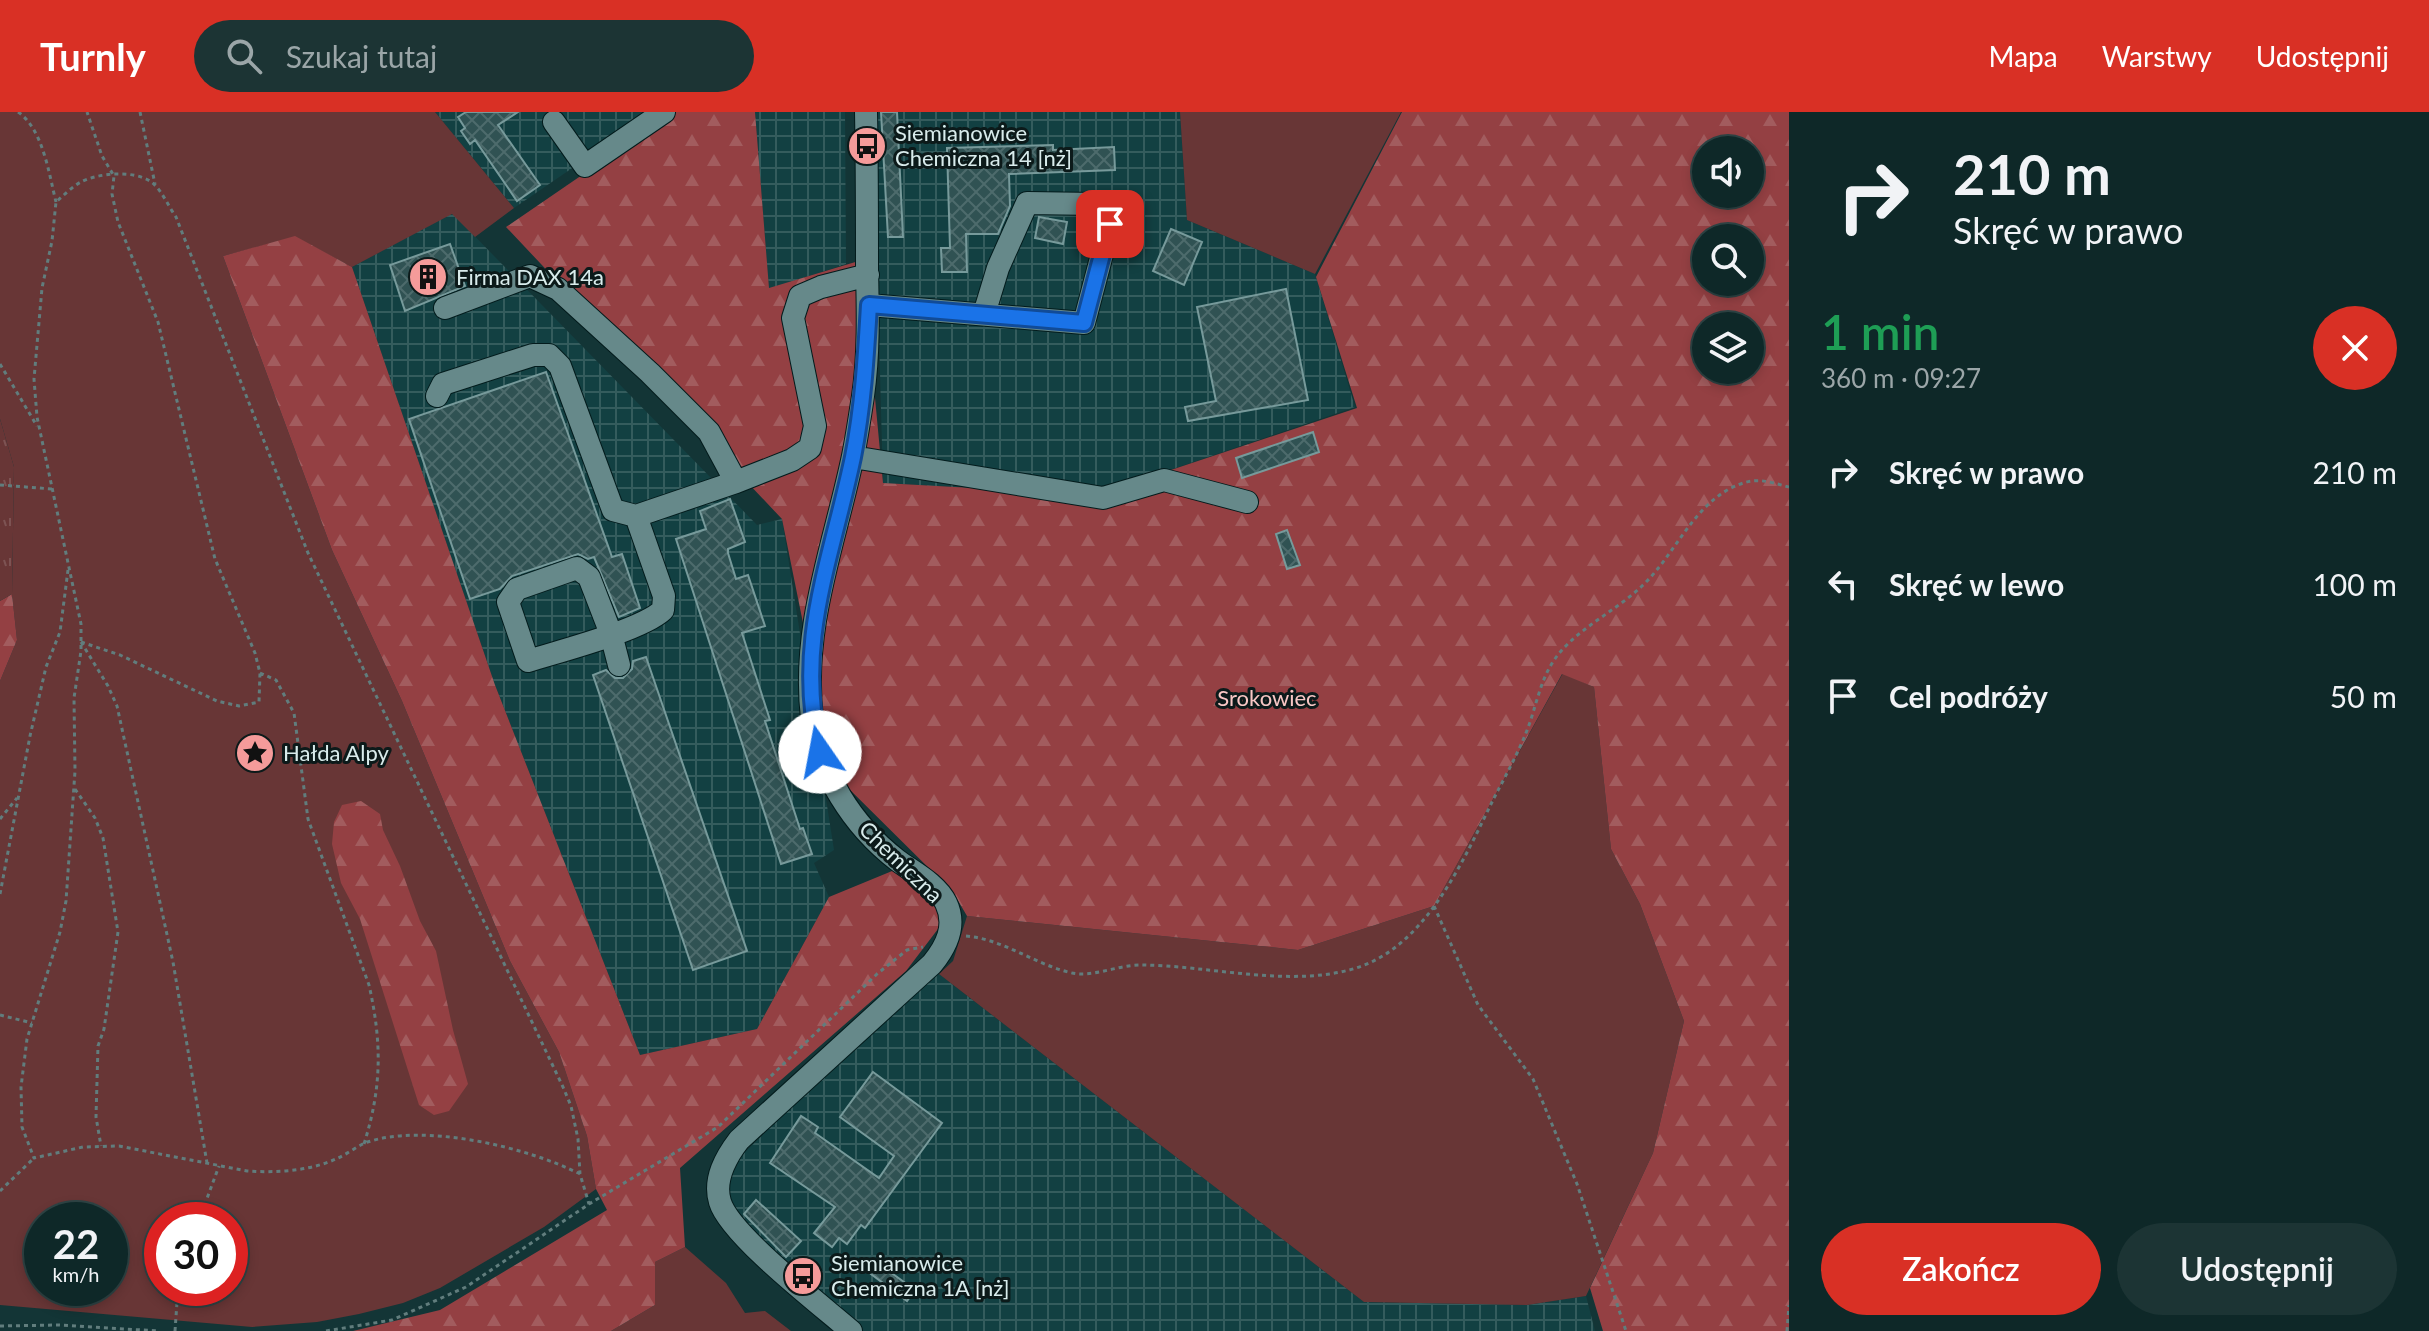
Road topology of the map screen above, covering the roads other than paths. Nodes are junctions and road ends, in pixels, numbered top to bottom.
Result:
1 (664, 112) edge
2 (866, 112) edge
3 (557, 115) edge
4 (868, 275) junction
5 (869, 305) junction
6 (445, 308) dead end
7 (984, 314) junction
8 (437, 396) dead end
9 (853, 457) junction
10 (736, 482) junction
11 (1247, 502) dead end
12 (636, 516) junction
13 (611, 634) junction
14 (619, 665) dead end
15 (851, 1331) edge

1 - 3 street
2 - 4 street, Chemiczna
4 - 5 street, Chemiczna
4 - 10 street
5 - 7 street
5 - 9 street, Chemiczna
6 - 10 street
7 - 7 street
8 - 12 street
9 - 11 street
9 - 15 street, Chemiczna
10 - 12 street
12 - 13 street
13 - 13 street
13 - 14 street

